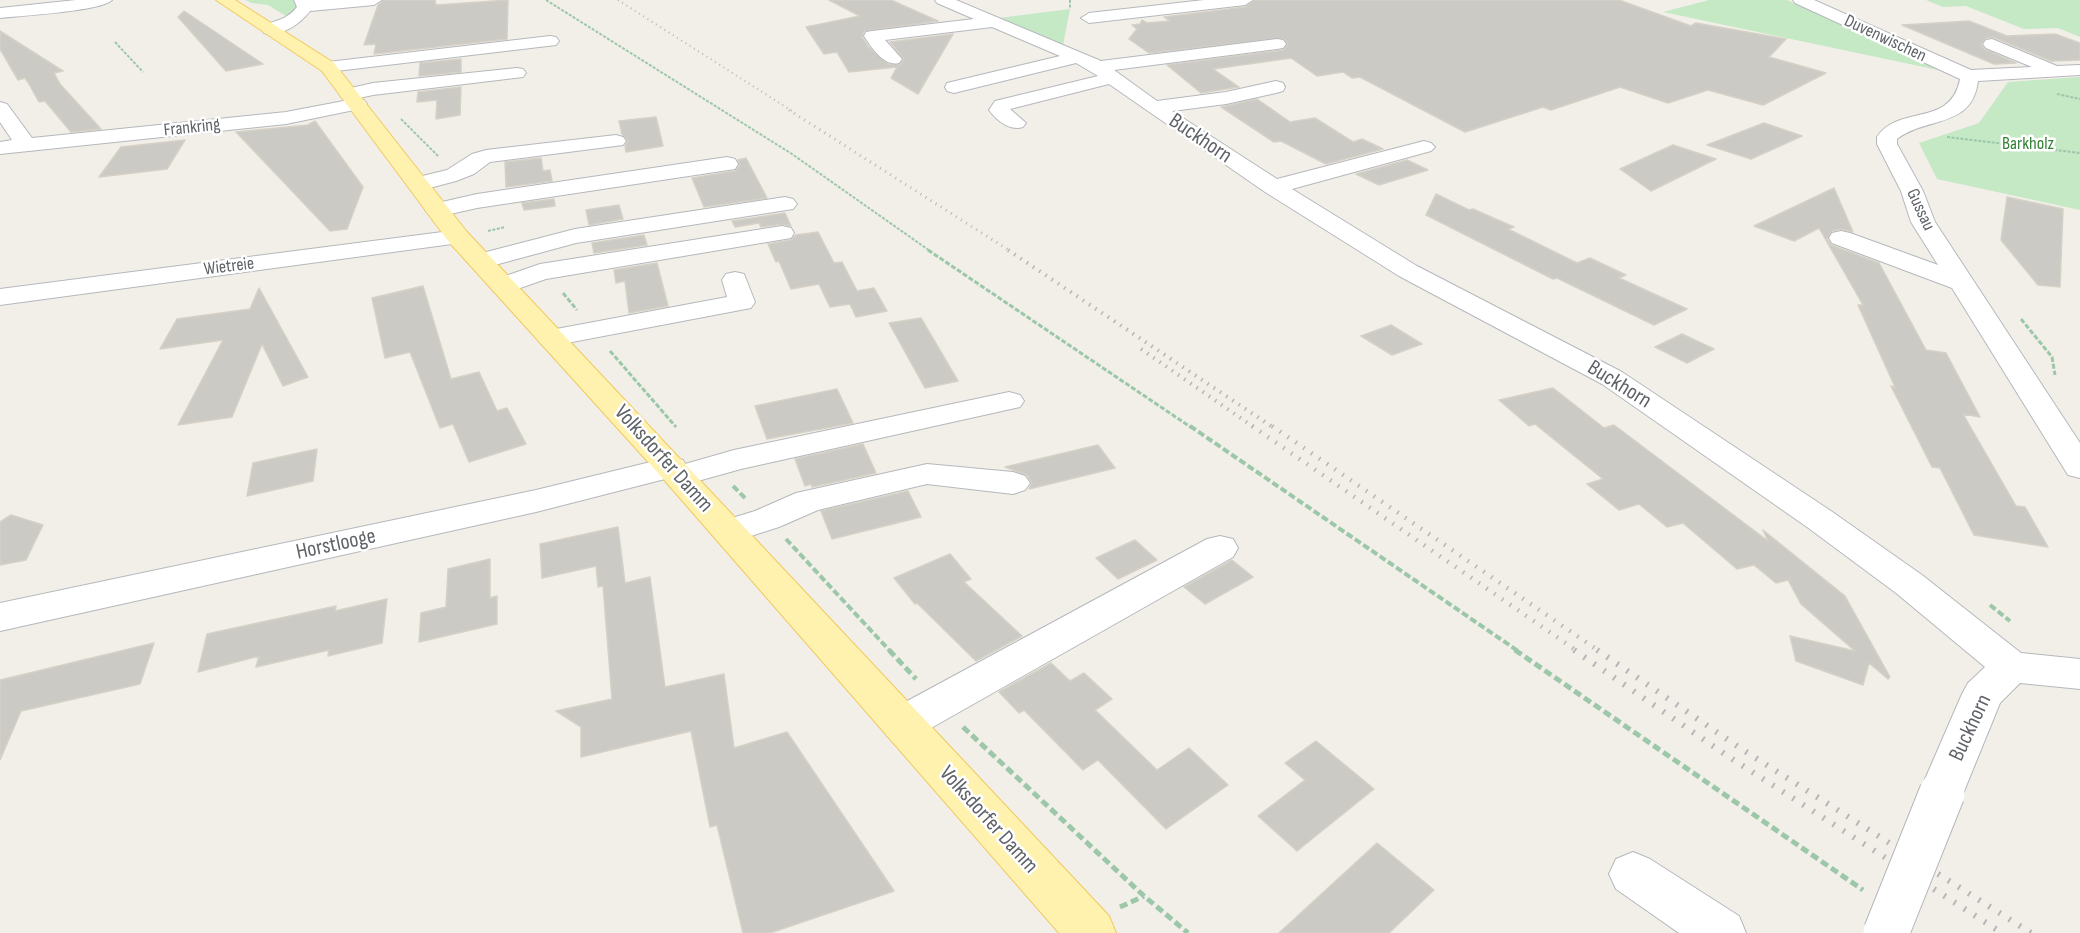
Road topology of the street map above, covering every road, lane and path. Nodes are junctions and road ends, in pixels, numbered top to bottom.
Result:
1 (104, 0) edge
2 (224, 0) edge
3 (374, 0) edge
4 (546, 0) edge
5 (942, 0) edge
6 (1087, 0) edge
7 (1245, 0) edge
8 (1801, 0) edge
9 (303, 3) edge
10 (0, 13) edge
11 (1089, 18) junction
12 (992, 21) junction
13 (270, 29) junction
14 (550, 41) dead end
15 (115, 42) dead end
16 (457, 42) dead end
17 (1276, 44) dead end
18 (1992, 44) dead end
19 (893, 59) dead end
20 (320, 62) junction
21 (1094, 66) junction
22 (2080, 70) edge
23 (2056, 71) junction
24 (142, 72) dead end
25 (517, 74) dead end
26 (1970, 76) junction
27 (954, 87) dead end
28 (1276, 87) dead end
29 (353, 99) junction
30 (0, 108) edge
31 (1153, 108) junction
32 (1016, 123) dead end
33 (1894, 131) junction
34 (616, 141) dead end
35 (26, 145) junction
36 (1424, 147) dead end
37 (0, 148) edge
38 (2080, 153) edge
39 (727, 164) dead end
40 (418, 184) junction
41 (1273, 187) junction
42 (785, 204) dead end
43 (438, 210) junction
44 (782, 233) dead end
45 (458, 237) junction
46 (1841, 238) dead end
47 (480, 261) junction
48 (735, 280) dead end
49 (1962, 283) junction
50 (503, 286) junction
51 (0, 297) edge
52 (2014, 312) dead end
53 (551, 338) junction
54 (2036, 398) junction
55 (1009, 401) dead end
56 (2080, 468) edge
57 (676, 472) junction
58 (1013, 483) dead end
59 (729, 531) junction
60 (1220, 548) dead end
61 (0, 617) edge
62 (2011, 667) junction
63 (2080, 674) edge
64 (902, 724) junction
65 (1633, 874) dead end
66 (1878, 914) edge
67 (1079, 930) edge
68 (1721, 933) edge

1 - 10 street
2 - 13 main road, Volksdorfer Damm
3 - 9 street
4 - 66 path
5 - 12 street, Buckhorn
6 - 11 street
7 - 11 street
8 - 26 street, Duvenwischen
9 - 13 street
11 - 21 street
12 - 19 street
12 - 21 street, Buckhorn
13 - 20 main road, Volksdorfer Damm
14 - 20 street
15 - 24 path
16 - 20 street
17 - 21 street
18 - 23 street
20 - 29 main road, Volksdorfer Damm
21 - 27 street
21 - 31 street, Buckhorn
21 - 32 street
22 - 23 street
23 - 26 street
25 - 29 street, Frankring
26 - 33 street
28 - 31 street
29 - 35 street, Frankring
29 - 40 main road, Volksdorfer Damm
30 - 35 street
31 - 41 street, Buckhorn
33 - 38 path
33 - 49 street, Gussau
34 - 40 street
35 - 37 street, Frankring
36 - 41 street
39 - 43 street
40 - 43 main road, Volksdorfer Damm
41 - 62 street, Buckhorn
42 - 47 street
43 - 45 main road, Volksdorfer Damm
44 - 50 street
45 - 47 main road, Volksdorfer Damm
45 - 51 street, Wietreie
46 - 49 street
47 - 50 main road, Volksdorfer Damm
48 - 53 street
49 - 54 street, Gussau
50 - 53 main road, Volksdorfer Damm
52 - 54 path
53 - 57 main road, Volksdorfer Damm
54 - 56 street, Gussau
55 - 57 street, Horstlooge
57 - 59 main road, Volksdorfer Damm
57 - 61 street, Horstlooge
58 - 59 street
59 - 64 main road, Volksdorfer Damm
60 - 64 street
62 - 63 street
62 - 66 street, Buckhorn, bridge
64 - 67 main road, Volksdorfer Damm
65 - 68 street

